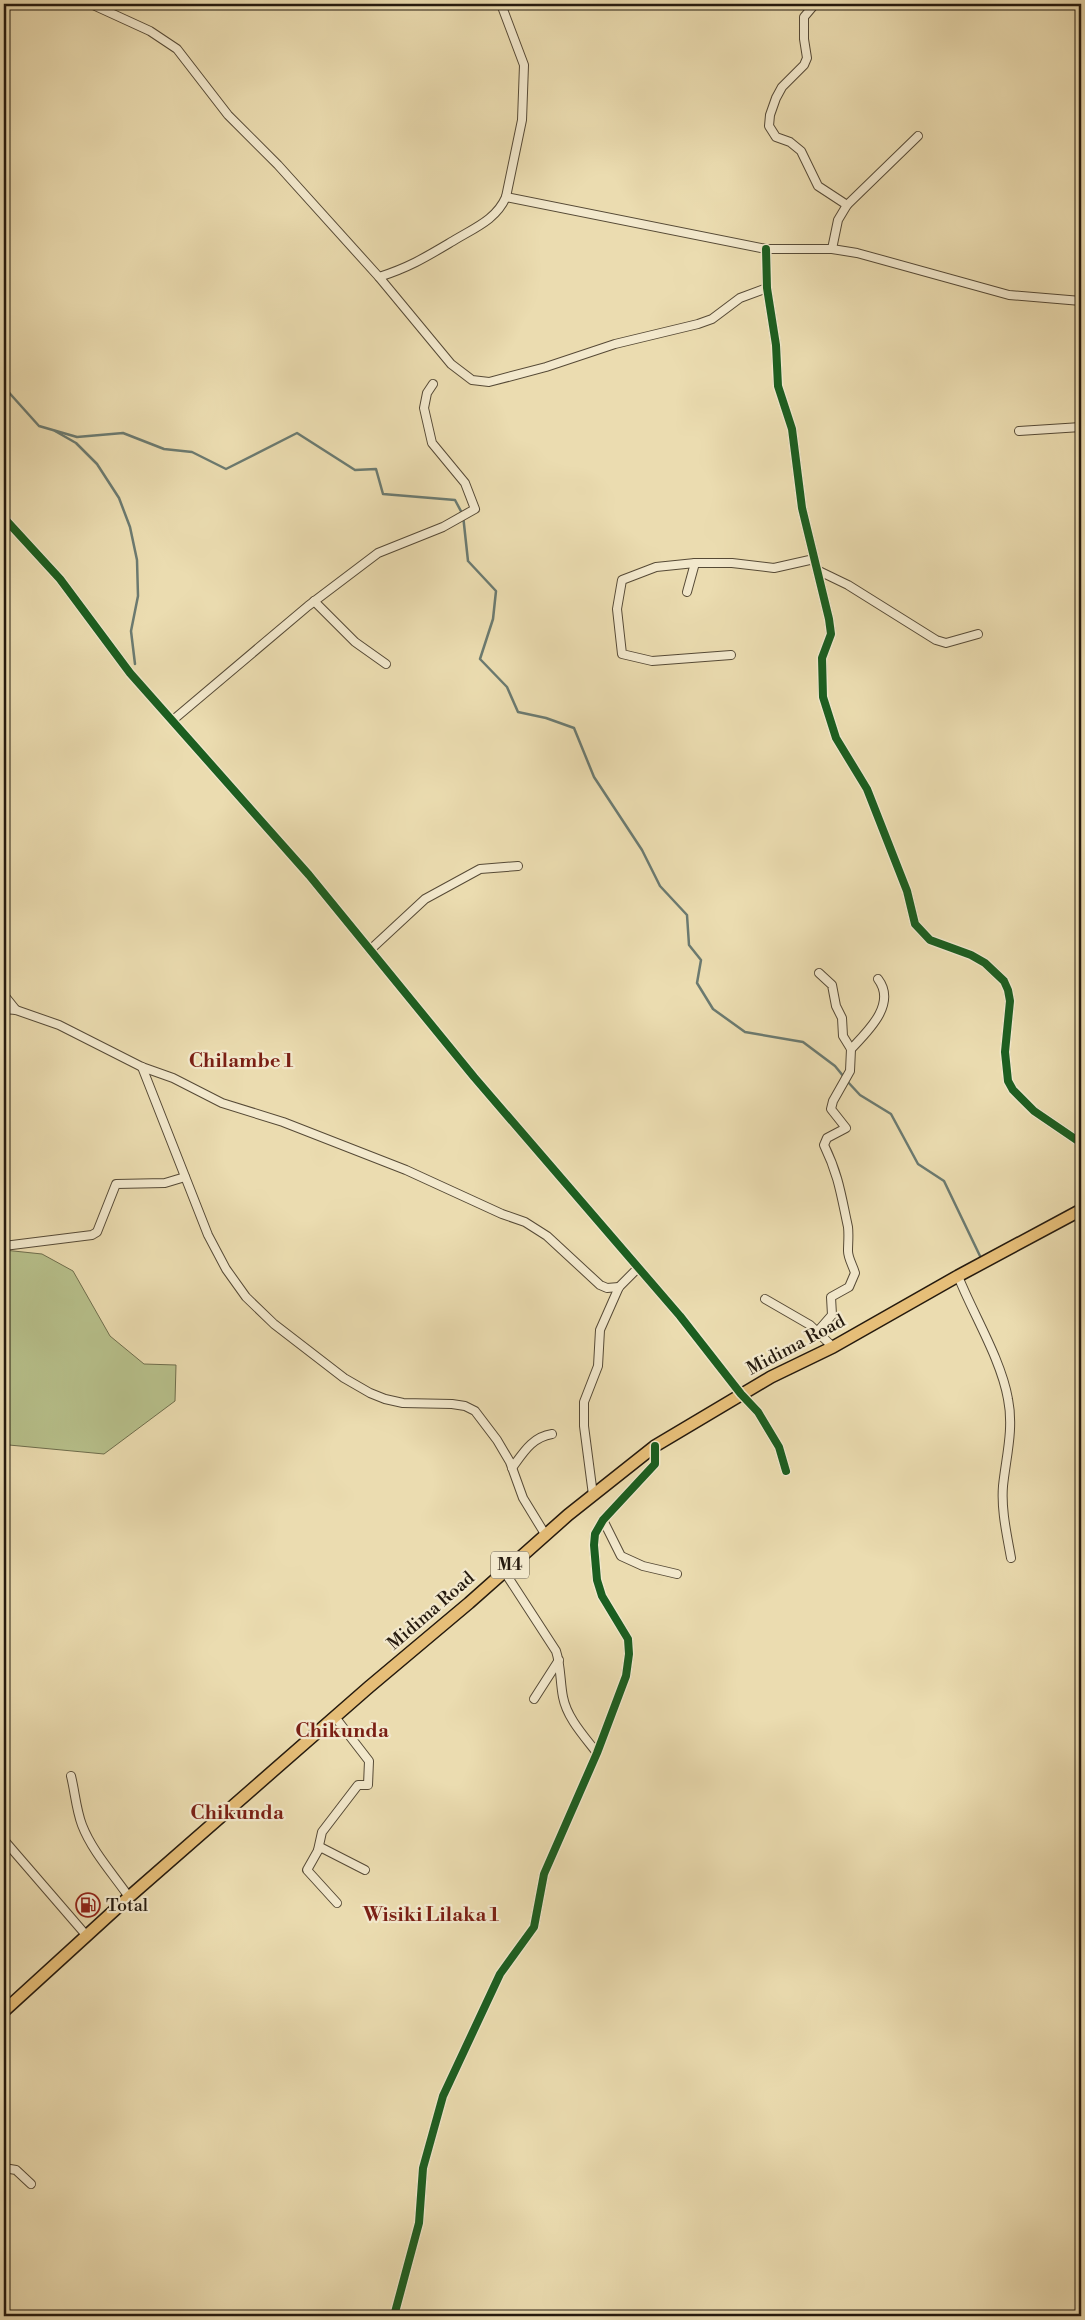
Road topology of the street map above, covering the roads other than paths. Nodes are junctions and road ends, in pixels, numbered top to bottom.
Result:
1 (91, 4) edge
2 (501, 4) edge
3 (815, 4) edge
4 (918, 136) dead end
5 (506, 197) junction
6 (847, 205) junction
7 (766, 249) junction
8 (832, 249) junction
9 (379, 277) junction
10 (767, 288) junction
11 (1081, 301) edge
12 (433, 384) dead end
13 (1081, 427) edge
14 (1019, 431) dead end
15 (4, 518) edge
16 (814, 559) junction
17 (695, 562) junction
18 (819, 570) junction
19 (687, 592) dead end
20 (314, 601) junction
21 (978, 634) dead end
22 (731, 655) dead end
23 (386, 664) dead end
24 (173, 720) junction
25 (518, 866) dead end
26 (370, 950) junction
27 (819, 974) dead end
28 (878, 979) dead end
29 (4, 995) edge
30 (4, 1009) edge
31 (16, 1010) junction
32 (851, 1049) junction
33 (142, 1067) junction
34 (1081, 1143) edge
35 (185, 1177) junction
36 (1081, 1210) edge
37 (4, 1246) edge
38 (638, 1268) junction
39 (958, 1276) junction
40 (619, 1287) junction
41 (765, 1299) dead end
42 (818, 1331) junction
43 (833, 1347) junction
44 (740, 1394) junction
45 (552, 1434) dead end
46 (655, 1446) junction
47 (512, 1468) junction
48 (786, 1471) dead end
49 (593, 1495) junction
50 (603, 1520) junction
51 (545, 1534) junction
52 (1011, 1558) dead end
53 (504, 1570) junction
54 (677, 1574) dead end
55 (559, 1660) junction
56 (534, 1699) dead end
57 (335, 1717) junction
58 (597, 1753) junction
59 (71, 1776) dead end
60 (4, 1840) edge
61 (318, 1850) junction
62 (365, 1870) dead end
63 (129, 1897) junction
64 (337, 1903) dead end
65 (86, 1935) junction
66 (4, 2011) edge
67 (4, 2168) edge
68 (31, 2184) dead end
69 (394, 2316) edge

1 - 9 street
2 - 5 street
3 - 6 street
4 - 6 street
5 - 7 street
5 - 9 street
6 - 8 street
7 - 8 street
7 - 10 street
8 - 11 street
9 - 10 street
10 - 16 street
12 - 20 street
13 - 14 street
15 - 24 street
16 - 17 street
16 - 18 street
17 - 19 street
17 - 22 street
18 - 21 street
18 - 34 street
20 - 23 street
20 - 24 street
24 - 26 street
25 - 26 street
26 - 38 street
27 - 32 street
28 - 32 street
29 - 31 street
30 - 31 street
31 - 33 street
32 - 42 street
33 - 35 street
33 - 40 street
35 - 37 street
35 - 47 street
36 - 39 main road, Midima Road / M4
38 - 40 street
38 - 44 street
39 - 43 main road, Midima Road / M4
39 - 52 street
40 - 49 street
41 - 42 street
42 - 43 street
43 - 44 main road, Midima Road / M4
44 - 46 main road, Midima Road / M4
44 - 48 street
45 - 47 street
46 - 49 main road, Midima Road / M4
46 - 50 street
47 - 51 street
49 - 51 main road, Midima Road / M4
50 - 54 street
50 - 58 street
51 - 53 main road, Midima Road / M4
53 - 55 street
53 - 57 main road, Midima Road / M4
55 - 56 street
55 - 58 street
57 - 61 street
57 - 63 main road, Midima Road / M4
58 - 69 street
59 - 63 street
60 - 65 street
61 - 62 street
61 - 64 street
63 - 65 main road, Midima Road / M4
65 - 66 main road, Midima Road / M4
67 - 68 street

